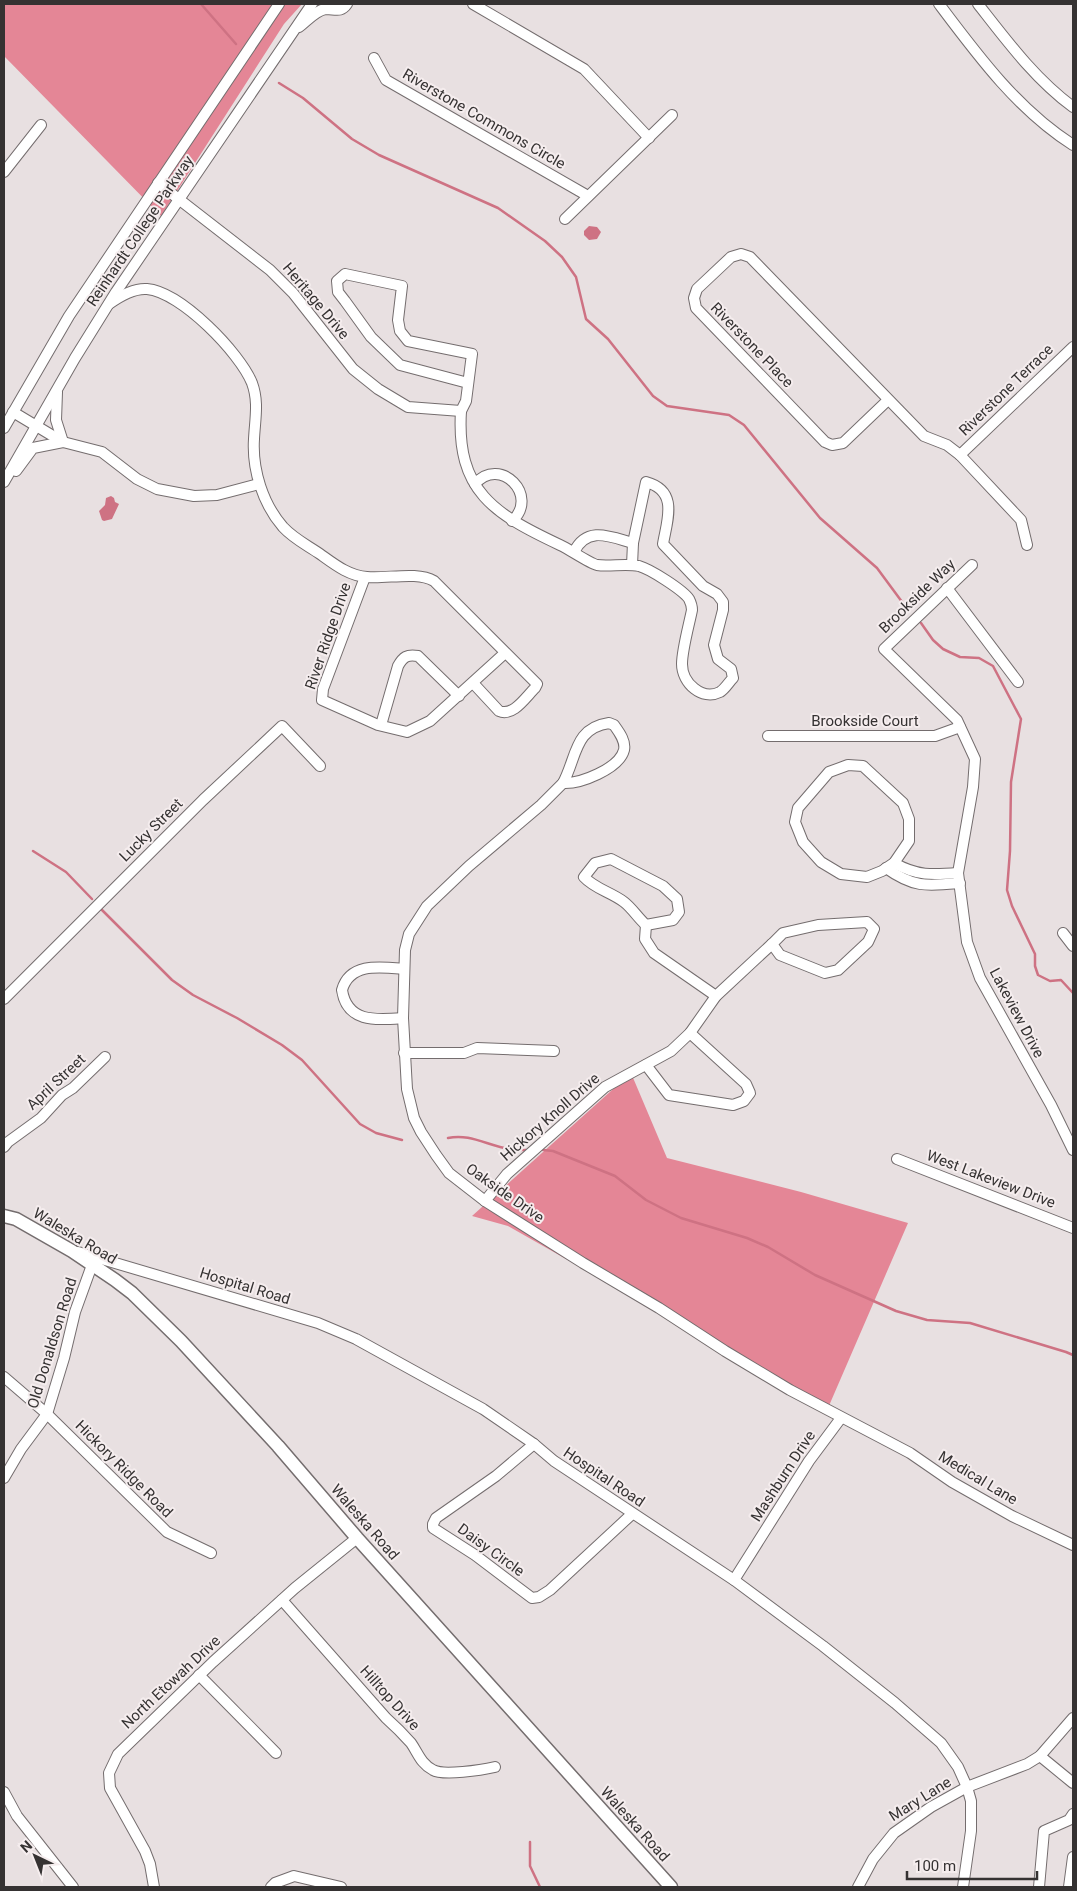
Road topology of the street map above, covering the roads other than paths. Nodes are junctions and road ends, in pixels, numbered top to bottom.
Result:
1 (273, 4) edge
2 (279, 4) edge
3 (312, 4) edge
4 (347, 4) edge
5 (473, 4) edge
6 (939, 4) edge
7 (978, 4) edge
8 (264, 26) junction
9 (291, 34) junction
10 (374, 58) dead end
11 (1073, 107) edge
12 (672, 115) dead end
13 (41, 125) dead end
14 (649, 138) junction
15 (1073, 145) edge
16 (4, 172) edge
17 (158, 182) junction
18 (588, 196) junction
19 (180, 199) junction
20 (565, 219) dead end
21 (109, 304) junction
22 (1073, 347) edge
23 (468, 383) junction
24 (57, 389) junction
25 (888, 400) junction
26 (461, 411) junction
27 (12, 412) junction
28 (35, 426) junction
29 (4, 428) edge
30 (63, 442) junction
31 (960, 455) junction
32 (4, 482) edge
33 (259, 484) junction
34 (475, 484) junction
35 (4, 488) edge
36 (512, 521) junction
37 (633, 542) junction
38 (1027, 545) dead end
39 (574, 552) junction
40 (972, 564) dead end
41 (632, 565) junction
42 (365, 577) junction
43 (947, 588) junction
44 (884, 649) joint
45 (505, 653) junction
46 (1018, 682) dead end
47 (473, 684) junction
48 (459, 696) junction
49 (381, 726) junction
50 (960, 727) junction
51 (768, 736) dead end
52 (320, 766) dead end
53 (564, 783) junction
54 (890, 866) junction
55 (959, 878) junction
56 (646, 925) junction
57 (1063, 933) dead end
58 (772, 944) junction
59 (1073, 946) edge
60 (404, 969) junction
61 (716, 996) junction
62 (4, 999) edge
63 (403, 1018) junction
64 (690, 1034) junction
65 (554, 1051) dead end
66 (404, 1053) junction
67 (105, 1057) dead end
68 (646, 1066) junction
69 (4, 1147) edge
70 (1073, 1150) edge
71 (897, 1159) dead end
72 (485, 1201) junction
73 (4, 1216) edge
74 (1073, 1228) edge
75 (72, 1251) junction
76 (92, 1265) junction
77 (4, 1377) edge
78 (47, 1414) junction
79 (841, 1418) junction
80 (534, 1444) junction
81 (4, 1478) edge
82 (632, 1514) junction
83 (357, 1538) junction
84 (1073, 1545) edge
85 (211, 1553) dead end
86 (734, 1580) junction
87 (282, 1600) junction
88 (199, 1675) junction
89 (1073, 1718) edge
90 (276, 1753) dead end
91 (1040, 1756) junction
92 (495, 1767) dead end
93 (1073, 1784) edge
94 (967, 1787) junction
95 (4, 1792) edge
96 (1073, 1814) edge
97 (1073, 1857) edge
98 (73, 1887) edge
99 (154, 1887) edge
100 (271, 1887) edge
101 (341, 1887) edge
102 (671, 1887) edge
103 (858, 1887) edge
104 (963, 1887) edge
105 (1039, 1887) edge
106 (1069, 1887) edge

1 - 8 street
2 - 8 street, Reinhardt College Parkway
3 - 9 street, Reinhardt College Parkway
4 - 9 street
5 - 14 street
6 - 15 street
7 - 11 street
8 - 17 street, Reinhardt College Parkway
9 - 19 street, Reinhardt College Parkway
10 - 18 street, Riverstone Commons Circle
12 - 14 street
13 - 16 street
14 - 18 street
17 - 19 street, Heritage Drive
17 - 27 street, Reinhardt College Parkway
18 - 20 street
19 - 21 street, Reinhardt College Parkway
19 - 26 street, Heritage Drive
21 - 24 street, Reinhardt College Parkway
21 - 33 street, River Ridge Drive
22 - 31 street, Riverstone Terrace
23 - 23 street
23 - 26 street
24 - 28 street, Reinhardt College Parkway
24 - 30 street
25 - 25 street, Riverstone Place
25 - 31 street, Riverstone Place
26 - 34 street
27 - 28 street
27 - 29 street, Reinhardt College Parkway
28 - 30 street
28 - 32 street, Reinhardt College Parkway
30 - 33 street
30 - 35 street
31 - 38 street, Riverstone Place
33 - 42 street, River Ridge Drive
34 - 36 street
34 - 36 street
36 - 39 street
37 - 39 street
37 - 41 street
37 - 41 street
39 - 41 street
40 - 43 street, Brookside Way
42 - 45 street, River Ridge Drive
42 - 49 street, River Ridge Drive
43 - 44 street, Brookside Way
43 - 46 street
44 - 50 street, Lakeview Drive
45 - 47 street, River Ridge Drive
45 - 47 street, River Ridge Drive
47 - 48 street, River Ridge Drive
48 - 49 street, River Ridge Drive
48 - 49 street
50 - 51 street, Brookside Court
50 - 55 street, Lakeview Drive
52 - 62 street, Lucky Street
53 - 53 street, Oakside Drive
53 - 60 street, Oakside Drive
54 - 54 street
54 - 55 street
55 - 70 street, Lakeview Drive
56 - 56 street
56 - 61 street
57 - 59 street
58 - 58 street, Hickory Knoll Drive
58 - 61 street, Hickory Knoll Drive
60 - 63 street, Oakside Drive
60 - 63 street
61 - 64 street, Hickory Knoll Drive
63 - 66 street, Oakside Drive
64 - 68 street, Hickory Knoll Drive
64 - 68 street
65 - 66 street
66 - 72 street, Oakside Drive
67 - 69 street, April Street
68 - 72 street, Hickory Knoll Drive
71 - 74 street, West Lakeview Drive
72 - 79 street, Oakside Drive
73 - 75 main road, Waleska Road
75 - 76 main road, Waleska Road
75 - 80 street, Hospital Road
76 - 78 street, Old Donaldson Road
76 - 83 main road, Waleska Road
77 - 78 street, Hickory Ridge Road
78 - 81 street, Old Donaldson Road
78 - 85 street, Hickory Ridge Road
79 - 84 street, Medical Lane
79 - 86 street, Mashburn Drive
80 - 82 street, Hospital Road
80 - 82 street, Daisy Circle
82 - 86 street, Hospital Road
83 - 87 street, North Etowah Drive
83 - 102 main road, Waleska Road
86 - 94 street, Hospital Road
87 - 88 street, North Etowah Drive
87 - 92 street, Hilltop Drive
88 - 90 street
88 - 99 street, North Etowah Drive
89 - 91 street
91 - 93 street
91 - 94 street, Mary Lane
94 - 103 street, Mary Lane
94 - 104 street, Hospital Road
95 - 98 street
96 - 105 street
97 - 106 street
100 - 101 street

